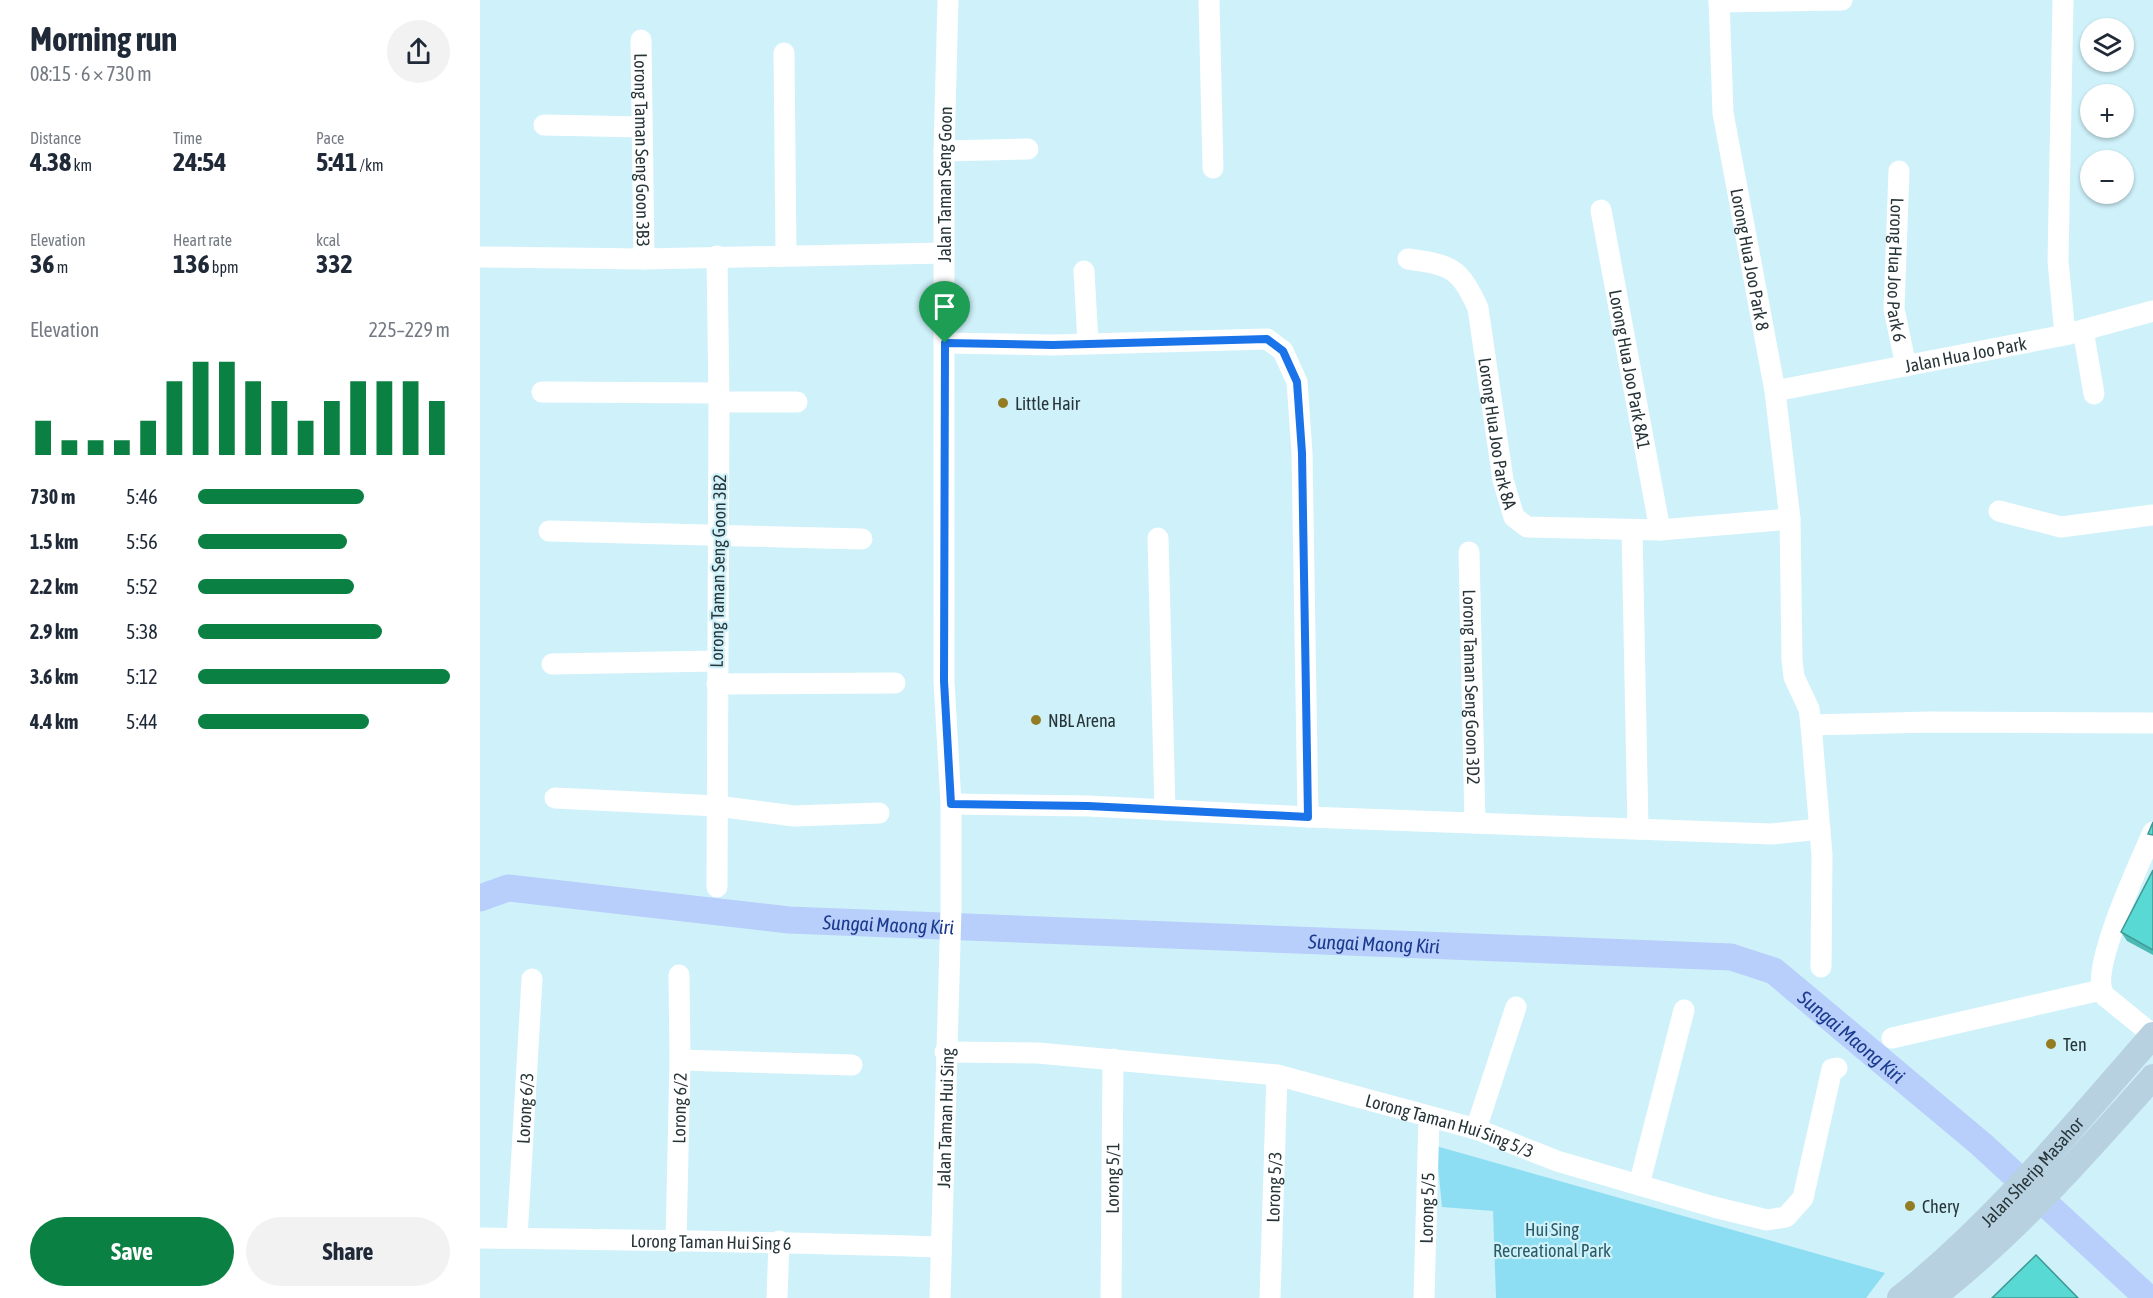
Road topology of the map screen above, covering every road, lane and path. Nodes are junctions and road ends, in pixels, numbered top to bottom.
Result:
1 (948, 0) edge
2 (1209, 0) edge
3 (1827, 0) edge
4 (1842, 0) edge
5 (2063, 0) edge
6 (1719, 1) edge
7 (641, 40) dead end
8 (784, 53) dead end
9 (544, 125) dead end
10 (642, 127) junction
11 (1028, 150) dead end
12 (944, 151) junction
13 (1213, 168) dead end
14 (1899, 171) dead end
15 (1601, 210) dead end
16 (944, 253) junction
17 (786, 254) junction
18 (717, 256) junction
19 (480, 257) edge
20 (644, 258) junction
21 (1407, 259) dead end
22 (1084, 271) dead end
23 (2153, 311) edge
24 (2074, 333) junction
25 (945, 343) junction
26 (1088, 343) junction
27 (1906, 366) junction
28 (1774, 391) junction
29 (542, 392) dead end
30 (2094, 394) dead end
31 (719, 398) junction
32 (797, 402) dead end
33 (1999, 511) dead end
34 (2153, 514) edge
35 (1790, 519) junction
36 (1632, 530) junction
37 (1660, 530) junction
38 (549, 531) dead end
39 (719, 536) junction
40 (1158, 537) dead end
41 (862, 539) dead end
42 (1469, 552) dead end
43 (717, 661) junction
44 (552, 664) dead end
45 (895, 683) dead end
46 (717, 684) junction
47 (2153, 723) edge
48 (1811, 725) junction
49 (555, 798) dead end
50 (951, 804) junction
51 (717, 806) junction
52 (1165, 810) junction
53 (879, 813) dead end
54 (1308, 817) junction
55 (1475, 823) junction
56 (1638, 829) junction
57 (1820, 829) junction
58 (2153, 832) edge
59 (717, 887) dead end
60 (951, 908) joint
61 (1821, 967) dead end
62 (679, 975) dead end
63 (532, 979) dead end
64 (2101, 990) junction
65 (1516, 1007) dead end
66 (1684, 1010) dead end
67 (2153, 1035) edge
68 (1892, 1038) dead end
69 (945, 1052) junction
70 (1113, 1059) junction
71 (680, 1060) junction
72 (852, 1065) dead end
73 (1836, 1068) dead end
74 (1277, 1075) junction
75 (2153, 1077) edge
76 (1429, 1118) junction
77 (1476, 1129) junction
78 (1639, 1185) junction
79 (480, 1238) edge
80 (517, 1238) junction
81 (779, 1241) junction
82 (676, 1242) junction
83 (940, 1247) junction
84 (777, 1298) edge
85 (940, 1298) edge
86 (1111, 1298) edge
87 (1270, 1298) edge
88 (1424, 1298) edge
89 (1900, 1298) edge
90 (1932, 1298) edge

1 - 12 street, Jalan Taman Seng Goon
2 - 13 street
3 - 4 street
3 - 6 street
5 - 24 street
6 - 28 street, Lorong Hua Joo Park 8
7 - 10 street, Lorong Taman Seng Goon 3B3
8 - 17 street
9 - 10 street
10 - 20 street, Lorong Taman Seng Goon 3B3
11 - 12 street
12 - 16 street, Jalan Taman Seng Goon
14 - 27 street, Lorong Hua Joo Park 6
15 - 37 street, Lorong Hua Joo Park 8A1
16 - 17 street
16 - 25 street, Jalan Taman Seng Goon
17 - 18 street
18 - 20 street
18 - 31 street, Lorong Taman Seng Goon 3B2
19 - 20 street
21 - 36 street, Lorong Hua Joo Park 8A
22 - 26 street
23 - 24 street, Jalan Hua Joo Park
24 - 27 street, Jalan Hua Joo Park
24 - 30 street
25 - 26 street
25 - 50 street, Jalan Taman Seng Goon
26 - 54 street
27 - 28 street, Jalan Hua Joo Park
28 - 35 street, Lorong Hua Joo Park 8
29 - 31 street
31 - 32 street
31 - 39 street, Lorong Taman Seng Goon 3B2
33 - 34 street
35 - 37 street, Lorong Hua Joo Park 8A
35 - 48 street, Lorong Hua Joo Park 8
36 - 37 street, Lorong Hua Joo Park 8A
36 - 56 street
38 - 39 street
39 - 41 street
39 - 43 street, Lorong Taman Seng Goon 3B2
40 - 52 street
42 - 55 street, Lorong Taman Seng Goon 3D2
43 - 44 street
43 - 46 street, Lorong Taman Seng Goon 3B2
45 - 46 street
46 - 51 street, Lorong Taman Seng Goon 3B2
47 - 48 street
48 - 57 street, Lorong Hua Joo Park 8
49 - 51 street
50 - 52 street
50 - 60 street, Jalan Taman Seng Goon
51 - 53 street
51 - 59 street, Lorong Taman Seng Goon 3B2
52 - 54 street
54 - 55 street
55 - 56 street
56 - 57 street
57 - 61 street, Lorong Hua Joo Park 8
58 - 64 street
60 - 69 street, Jalan Taman Hui Sing
62 - 71 street, Lorong 6/2
63 - 80 street, Lorong 6/3
64 - 67 street
64 - 68 street
65 - 77 street
66 - 78 street
67 - 89 main road, Jalan Sherip Masahor
69 - 70 street, Lorong Taman Hui Sing 5/3
69 - 83 street, Jalan Taman Hui Sing
70 - 74 street, Lorong Taman Hui Sing 5/3
70 - 86 street, Lorong 5/1
71 - 72 street
71 - 82 street, Lorong 6/2
73 - 78 street, Lorong Taman Hui Sing 5/3
74 - 76 street, Lorong Taman Hui Sing 5/3
74 - 87 street, Lorong 5/3
75 - 90 main road, Jalan Sherip Masahor
76 - 77 street, Lorong Taman Hui Sing 5/3
76 - 88 street, Lorong 5/5
77 - 78 street, Lorong Taman Hui Sing 5/3
79 - 80 street, Lorong Taman Hui Sing 6
80 - 82 street, Lorong Taman Hui Sing 6
81 - 82 street, Lorong Taman Hui Sing 6
81 - 83 street, Lorong Taman Hui Sing 6
81 - 84 street
83 - 85 street, Jalan Taman Hui Sing

